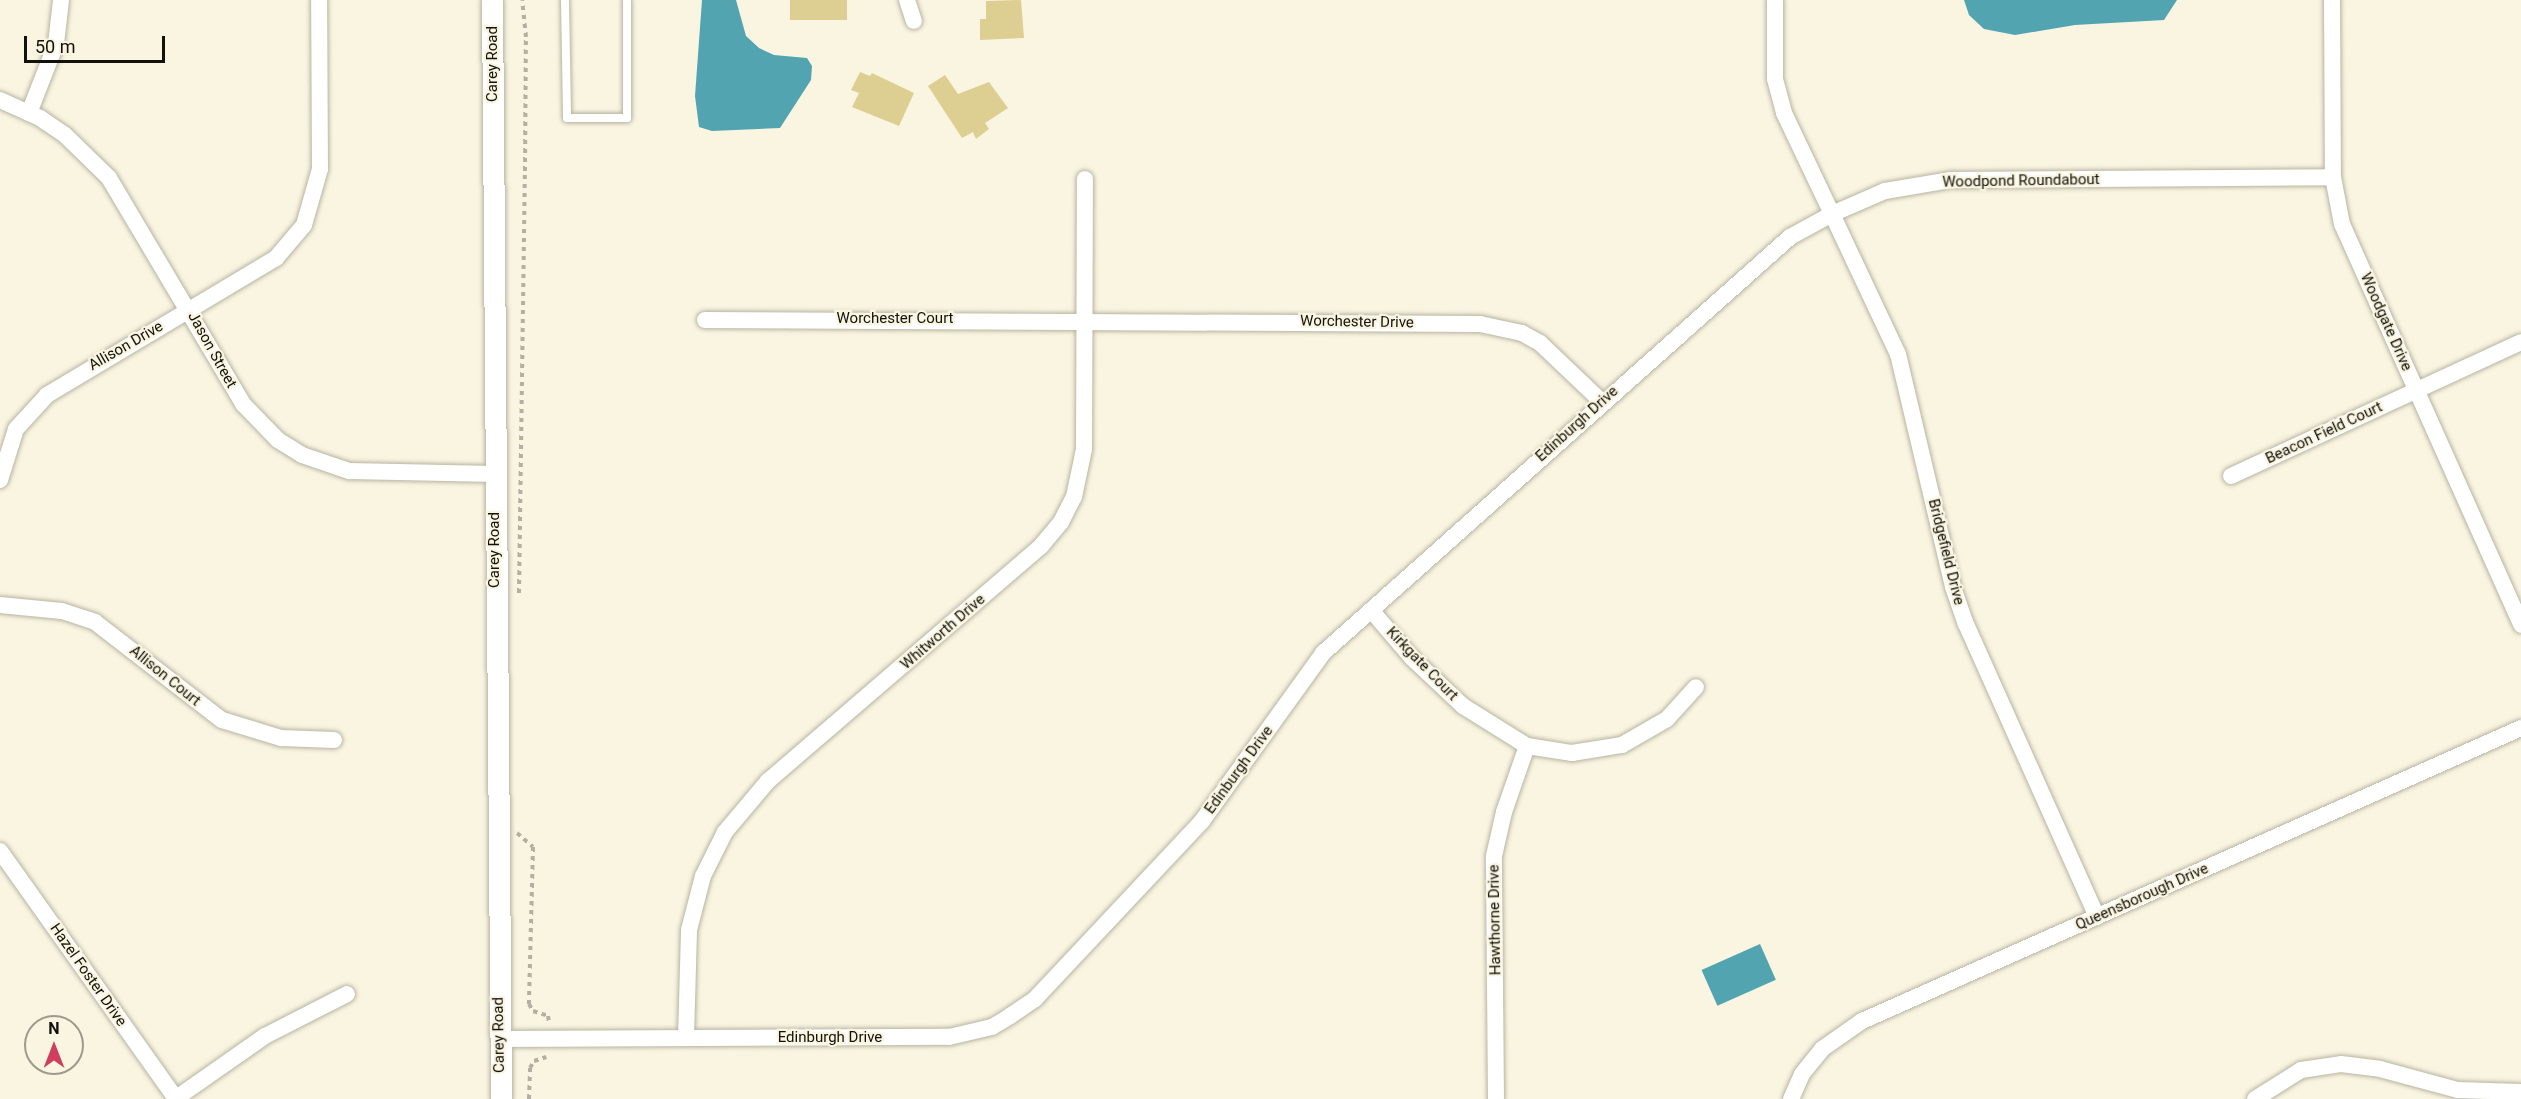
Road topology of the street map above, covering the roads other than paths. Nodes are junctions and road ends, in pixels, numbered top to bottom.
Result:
1 (61, 0) edge
2 (319, 0) edge
3 (492, 0) edge
4 (565, 0) edge
5 (627, 0) edge
6 (907, 0) edge
7 (1775, 0) edge
8 (2332, 0) edge
9 (914, 21) dead end
10 (0, 100) edge
11 (29, 113) junction
12 (2333, 177) junction
13 (1085, 179) dead end
14 (1832, 214) junction
15 (189, 309) junction
16 (705, 320) dead end
17 (1085, 321) junction
18 (2521, 342) edge
19 (2418, 391) junction
20 (1602, 402) junction
21 (495, 474) junction
22 (2231, 476) dead end
23 (0, 480) edge
24 (0, 605) edge
25 (1371, 610) junction
26 (2521, 625) edge
27 (1696, 687) dead end
28 (2521, 728) edge
29 (334, 740) dead end
30 (1527, 746) junction
31 (0, 851) edge
32 (2097, 917) junction
33 (347, 994) dead end
34 (686, 1038) junction
35 (499, 1039) junction
36 (2521, 1092) edge
37 (176, 1099) edge
38 (501, 1099) edge
39 (1496, 1099) edge
40 (1791, 1099) edge
41 (2254, 1099) edge

1 - 11 street
2 - 15 street, Allison Drive
3 - 21 street, Carey Road
4 - 5 lane
6 - 9 street
7 - 14 street
8 - 12 street, Woodgate Drive
10 - 11 street, Jason Street
11 - 15 street, Jason Street
12 - 14 street, Woodpond Roundabout
12 - 19 street, Woodgate Drive
13 - 17 street, Whitworth Drive
14 - 20 street, Edinburgh Drive
14 - 32 street, Bridgefield Drive
15 - 21 street, Jason Street
15 - 23 street, Allison Drive
16 - 17 street, Worchester Court
17 - 20 street, Worchester Drive
17 - 34 street, Whitworth Drive
18 - 19 street, Beacon Field Court
19 - 22 street, Beacon Field Court
19 - 26 street, Woodgate Drive
20 - 25 street, Edinburgh Drive
21 - 35 street, Carey Road
24 - 29 street, Allison Court
25 - 30 street, Kirkgate Court
25 - 34 street, Edinburgh Drive
27 - 30 street, Kirkgate Court
28 - 32 street, Queensborough Drive
30 - 39 street, Hawthorne Drive
31 - 37 street, Hazel Foster Drive
32 - 40 street, Queensborough Drive
33 - 37 street
34 - 35 street, Edinburgh Drive
35 - 38 street, Carey Road
36 - 41 street

